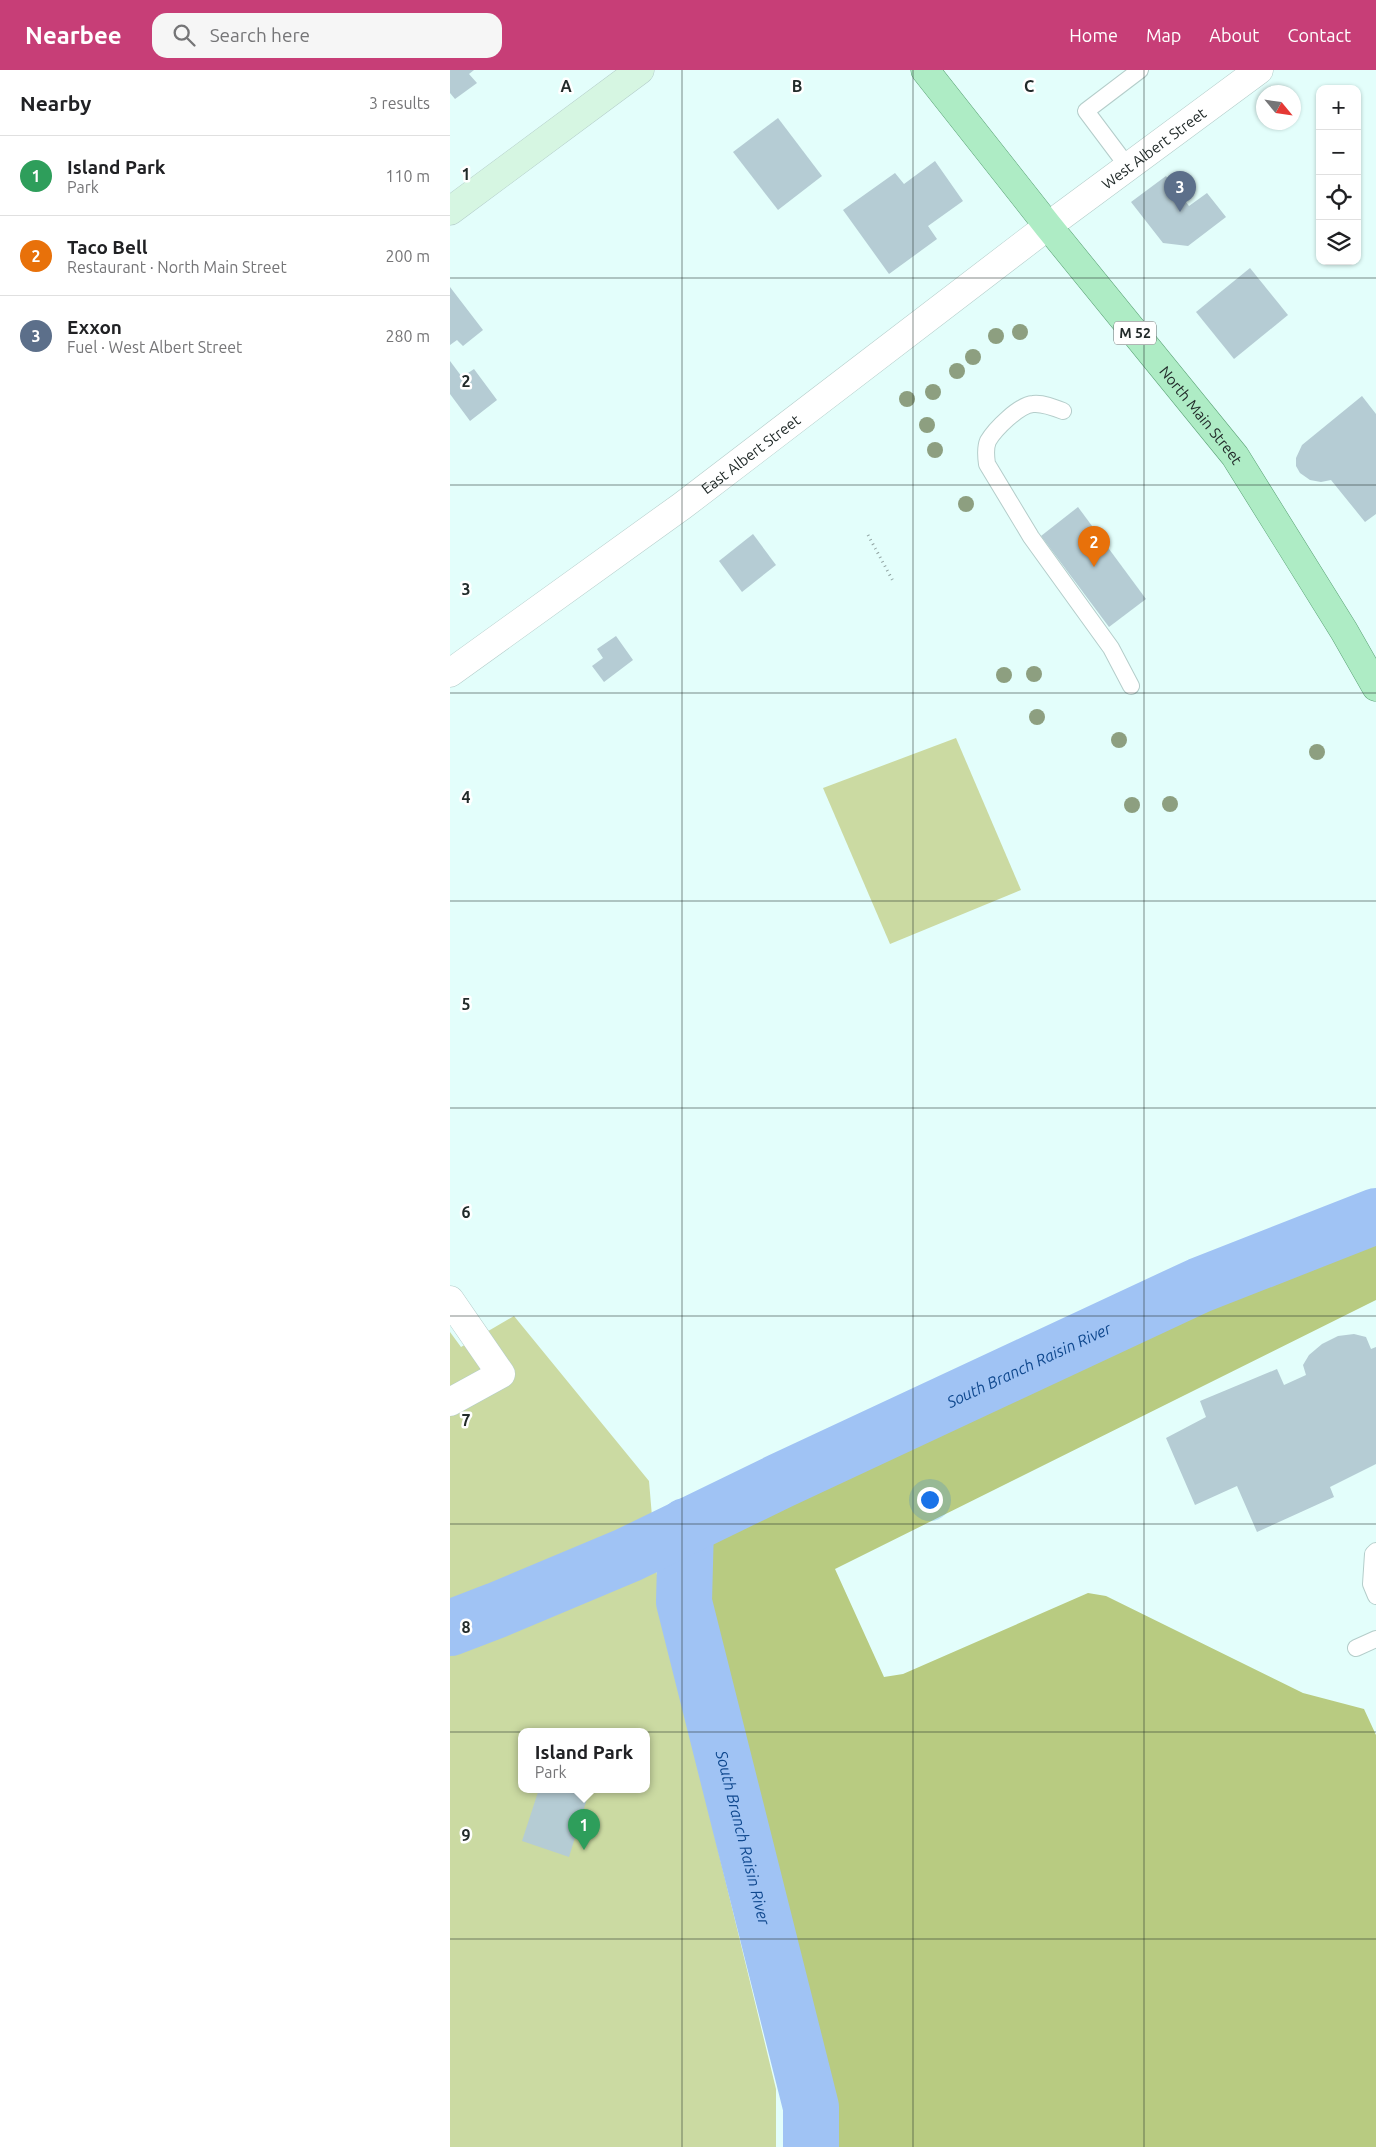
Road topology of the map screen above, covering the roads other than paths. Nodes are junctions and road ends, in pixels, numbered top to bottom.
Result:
1 (640, 70) edge
2 (925, 70) edge
3 (1140, 70) edge
4 (1258, 70) edge
5 (1128, 167) junction
6 (450, 211) edge
7 (1048, 226) junction
8 (1063, 410) dead end
9 (450, 673) edge
10 (1131, 686) dead end
11 (1376, 687) edge
12 (450, 1300) edge
13 (450, 1402) edge
14 (1376, 1551) edge
15 (1376, 1596) edge
16 (1376, 1639) edge
17 (1356, 1648) dead end

1 - 6 street
2 - 7 main road, North Main Street / M 52
3 - 5 lane
4 - 5 street, West Albert Street
5 - 7 street, West Albert Street
7 - 9 street, East Albert Street
7 - 11 main road, North Main Street / M 52
8 - 10 lane
12 - 13 street
14 - 15 lane
16 - 17 lane

